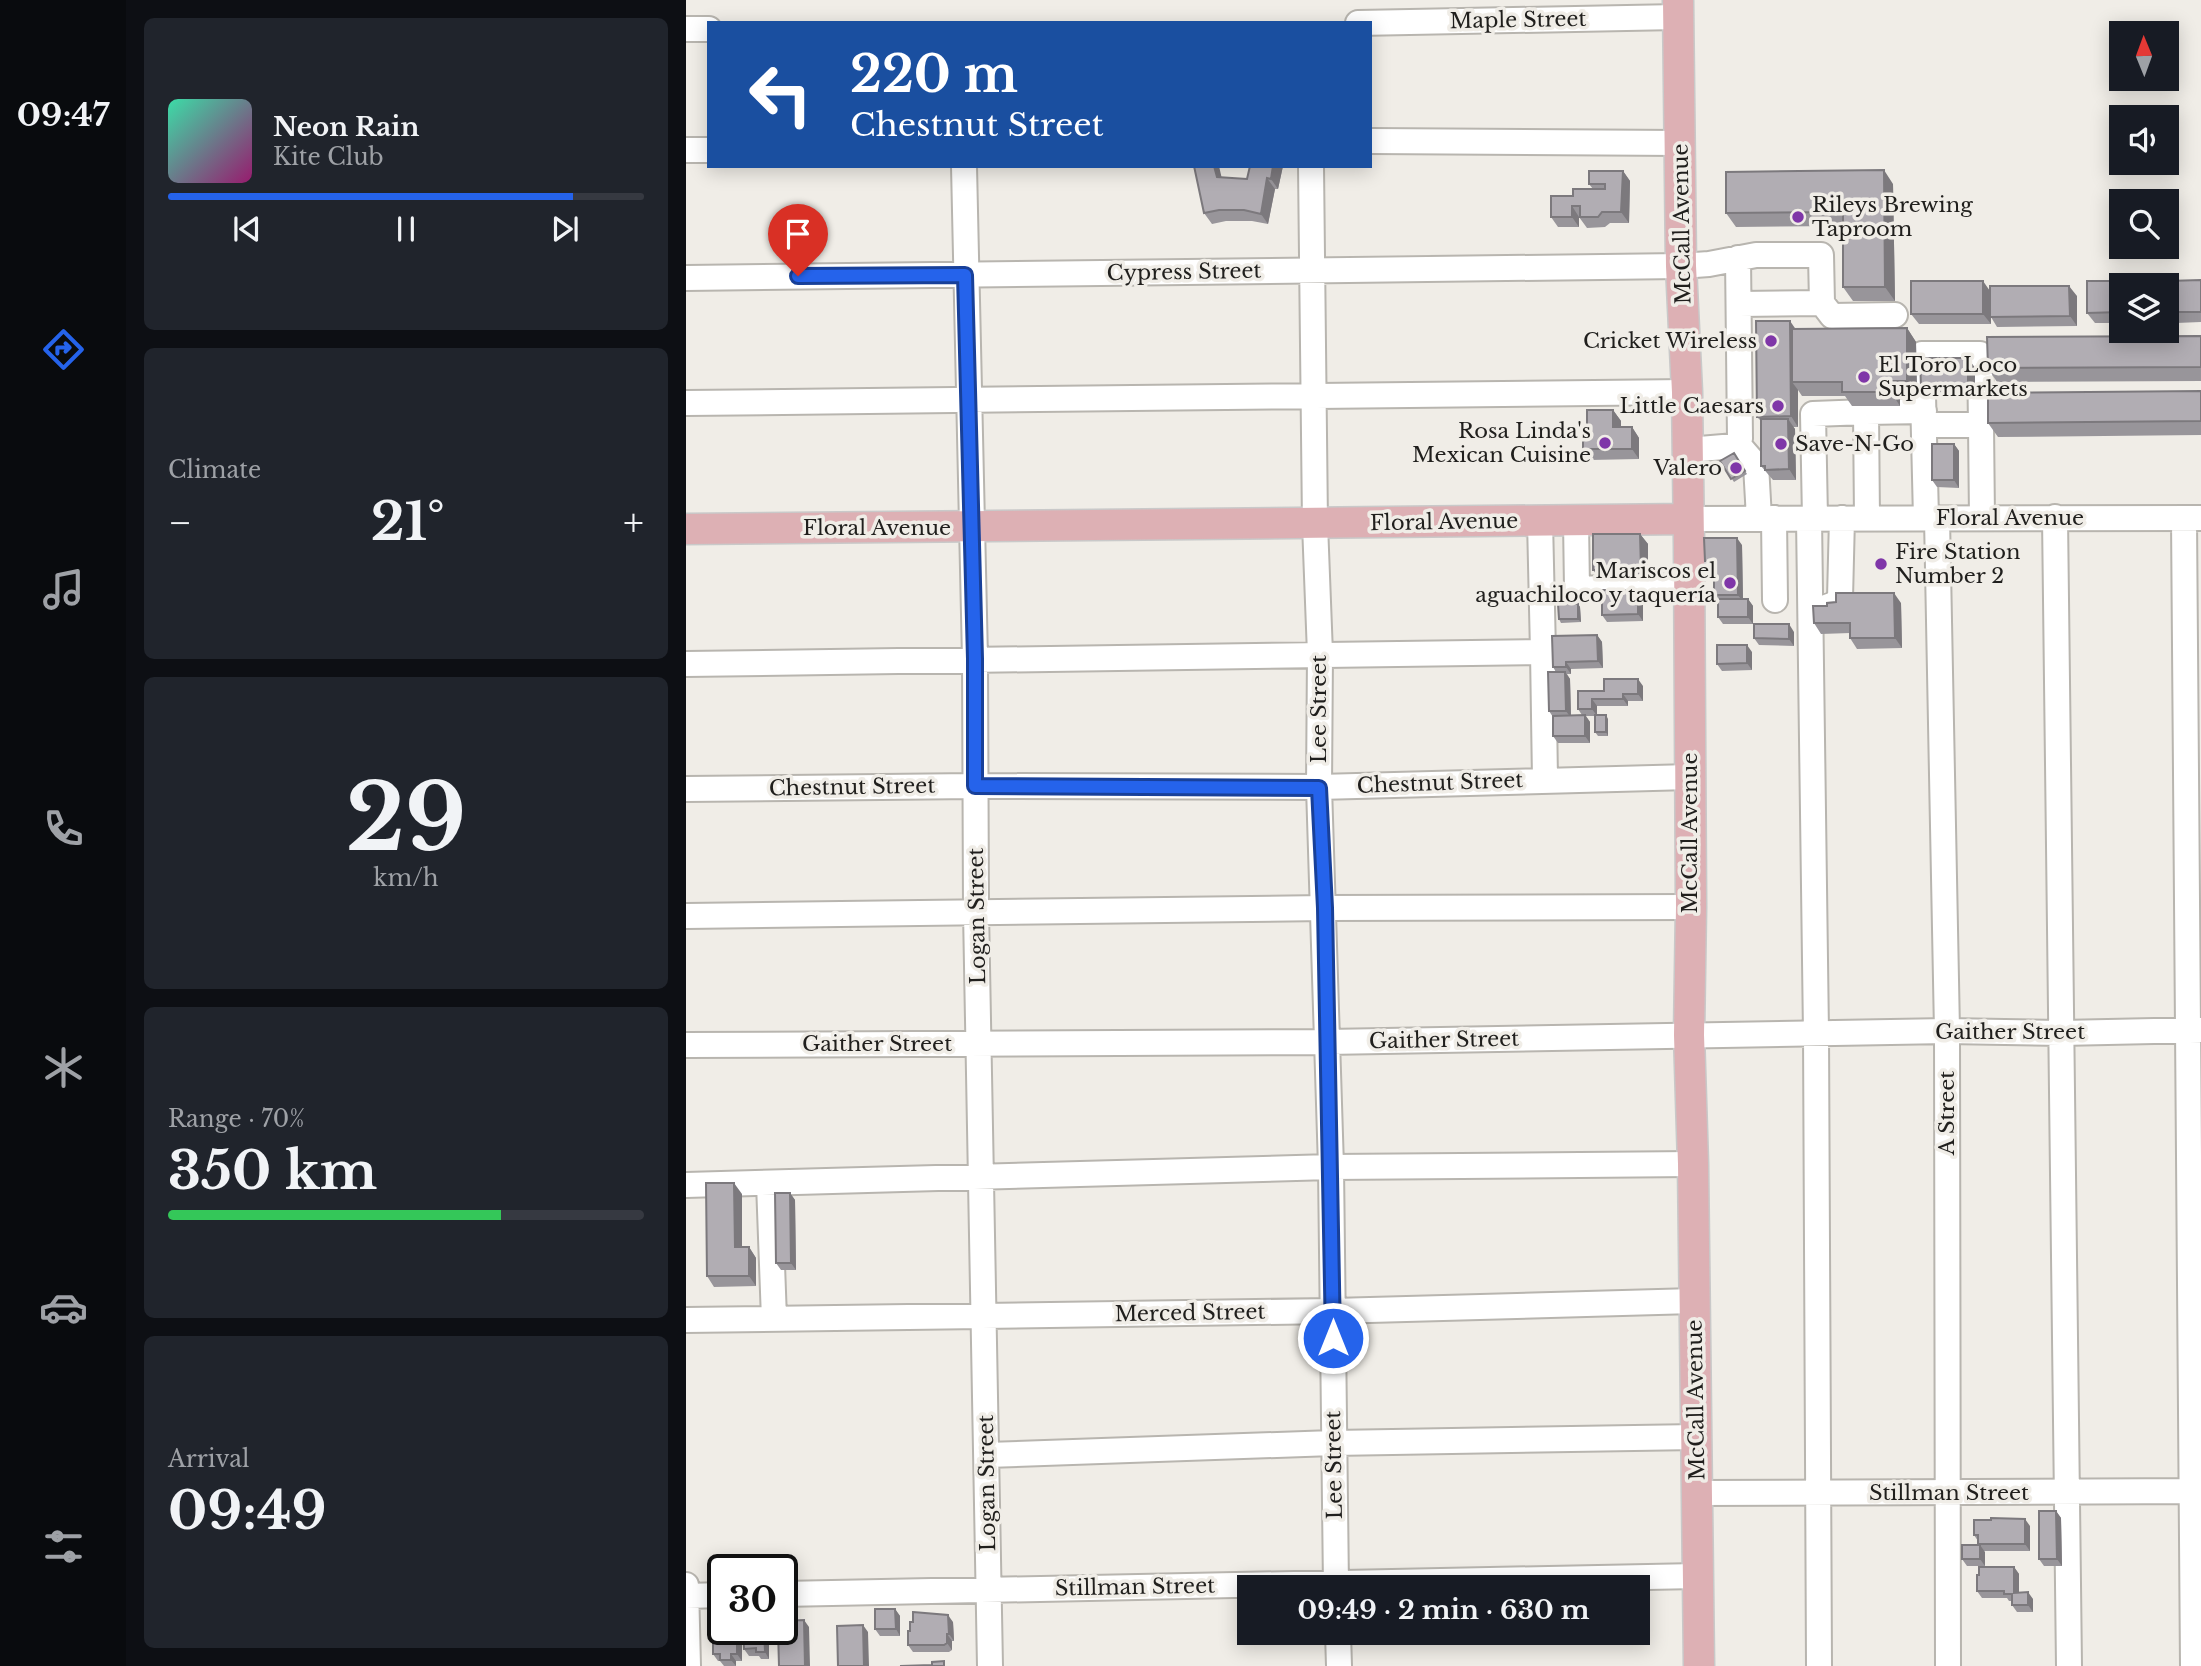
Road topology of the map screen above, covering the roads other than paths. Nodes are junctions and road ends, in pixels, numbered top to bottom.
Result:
1 (1678, 9) edge
2 (1372, 22) edge
3 (686, 29) edge
4 (707, 29) edge
5 (1372, 141) edge
6 (1680, 143) junction
7 (686, 150) edge
8 (707, 150) edge
9 (964, 168) edge
10 (1311, 168) edge
11 (1738, 265) junction
12 (1681, 266) junction
13 (1313, 271) junction
14 (965, 275) junction
15 (686, 278) edge
16 (1822, 303) junction
17 (1739, 304) junction
18 (1895, 315) dead end
19 (1687, 392) junction
20 (1315, 396) junction
21 (968, 401) junction
22 (686, 403) edge
23 (1866, 412) junction
24 (1924, 418) junction
25 (1980, 425) junction
26 (1737, 443) junction
27 (1688, 450) junction
28 (2055, 517) junction
29 (1766, 518) junction
30 (1812, 518) junction
31 (1842, 518) junction
32 (1867, 518) junction
33 (1931, 518) junction
34 (1982, 518) junction
35 (2192, 518) edge
36 (1688, 519) junction
37 (1540, 521) junction
38 (1576, 521) junction
39 (1315, 524) junction
40 (971, 527) junction
41 (686, 529) edge
42 (1690, 584) junction
43 (1775, 600) dead end
44 (1810, 613) junction
45 (1543, 652) junction
46 (1320, 654) junction
47 (975, 659) junction
48 (686, 664) edge
49 (1690, 777) junction
50 (1545, 779) junction
51 (975, 786) junction
52 (1319, 788) junction
53 (686, 789) edge
54 (1691, 907) junction
55 (1325, 908) junction
56 (976, 912) junction
57 (686, 916) edge
58 (1947, 1031) junction
59 (2195, 1031) edge
60 (1816, 1033) junction
61 (2061, 1033) junction
62 (1689, 1035) junction
63 (1327, 1042) junction
64 (979, 1043) junction
65 (686, 1045) edge
66 (1693, 1164) junction
67 (1331, 1167) junction
68 (982, 1177) junction
69 (769, 1183) junction
70 (686, 1185) edge
71 (1694, 1301) junction
72 (1333, 1311) junction
73 (985, 1315) junction
74 (774, 1319) junction
75 (686, 1320) edge
76 (1696, 1437) junction
77 (1333, 1443) junction
78 (987, 1455) junction
79 (2196, 1491) edge
80 (2068, 1492) junction
81 (1697, 1493) junction
82 (1818, 1493) junction
83 (1947, 1493) junction
84 (1336, 1575) edge
85 (1697, 1576) junction
86 (1650, 1577) edge
87 (686, 1585) edge
88 (1237, 1586) edge
89 (989, 1590) junction
90 (798, 1594) edge
91 (707, 1595) edge
92 (686, 1596) edge
93 (1338, 1645) edge
94 (688, 1666) edge
95 (990, 1666) edge
96 (1339, 1666) edge
97 (1699, 1666) edge
98 (1819, 1666) edge
99 (1948, 1666) edge
100 (2069, 1666) edge
101 (2193, 1666) edge

1 - 2 street, Maple Street
1 - 6 main road, McCall Avenue
3 - 4 street
5 - 6 street
6 - 12 main road, McCall Avenue
7 - 8 street
9 - 14 street, Logan Street
10 - 13 street, Lee Street
11 - 12 street, Cypress Street
11 - 16 street, Cypress Street
11 - 17 street
12 - 13 street, Cypress Street
12 - 19 main road, McCall Avenue
13 - 14 street, Cypress Street
13 - 20 street, Lee Street
14 - 15 street, Cypress Street
14 - 21 street, Logan Street
16 - 17 street
16 - 18 street
17 - 26 street
19 - 20 street
19 - 27 main road, McCall Avenue
20 - 21 street
20 - 39 street, Lee Street
21 - 22 street
21 - 40 street, Logan Street
23 - 24 street
23 - 30 street
23 - 32 street
24 - 25 street
24 - 25 street, A Street
24 - 33 street, A Street
25 - 34 street
26 - 27 street
26 - 29 street
27 - 36 main road, McCall Avenue
28 - 34 street, Floral Avenue
28 - 35 street, Floral Avenue
28 - 61 street
29 - 30 street, Floral Avenue
29 - 36 street, Floral Avenue
29 - 43 street
30 - 31 street, Floral Avenue
30 - 44 street
31 - 32 street, Floral Avenue
31 - 44 street
32 - 33 street, Floral Avenue
33 - 34 street, Floral Avenue
33 - 58 street, A Street
35 - 59 street
36 - 38 main road, Floral Avenue
36 - 42 main road, McCall Avenue
37 - 38 main road, Floral Avenue
37 - 39 main road, Floral Avenue
37 - 45 street
38 - 42 street
39 - 40 main road, Floral Avenue
39 - 46 street, Lee Street
40 - 41 main road, Floral Avenue
40 - 47 street, Logan Street
42 - 49 main road, McCall Avenue
44 - 60 street
45 - 46 street
45 - 50 street
46 - 47 street
46 - 52 street, Lee Street
47 - 48 street
47 - 51 street, Logan Street
49 - 50 street, Chestnut Street
49 - 54 main road, McCall Avenue
50 - 52 street, Chestnut Street
51 - 52 street, Chestnut Street
51 - 53 street, Chestnut Street
51 - 56 street, Logan Street
52 - 55 street, Lee Street
54 - 55 street
54 - 62 main road, McCall Avenue
55 - 56 street
55 - 63 street, Lee Street
56 - 57 street
56 - 64 street, Logan Street
58 - 60 street, Gaither Street
58 - 61 street, Gaither Street
58 - 83 street, A Street
59 - 61 street, Gaither Street
59 - 79 street
60 - 62 street, Gaither Street
60 - 82 street
61 - 80 street
62 - 63 street, Gaither Street
62 - 66 main road, McCall Avenue
63 - 64 street, Gaither Street
63 - 67 street, Lee Street
64 - 65 street, Gaither Street
64 - 68 street, Logan Street
66 - 67 street
66 - 71 main road, McCall Avenue
67 - 68 street
67 - 72 street, Lee Street
68 - 69 street
68 - 73 street, Logan Street
69 - 70 street
69 - 74 street
71 - 72 street, Merced Street
71 - 76 main road, McCall Avenue
72 - 73 street, Merced Street
72 - 77 street, Lee Street
73 - 74 street, Merced Street
73 - 78 street, Logan Street
74 - 75 street, Merced Street
76 - 77 street
76 - 81 main road, McCall Avenue
77 - 78 street
77 - 84 street, Lee Street
78 - 89 street, Logan Street
79 - 80 street, Stillman Street
79 - 101 street
80 - 83 street, Stillman Street
80 - 100 street
81 - 82 street, Stillman Street
81 - 85 main road, McCall Avenue
82 - 83 street, Stillman Street
82 - 98 street
83 - 99 street, A Street
85 - 86 street, Stillman Street
85 - 97 main road, McCall Avenue
87 - 92 street
88 - 89 street, Stillman Street
89 - 90 street, Stillman Street
89 - 95 street, Logan Street
91 - 92 street
92 - 94 street
93 - 96 street

